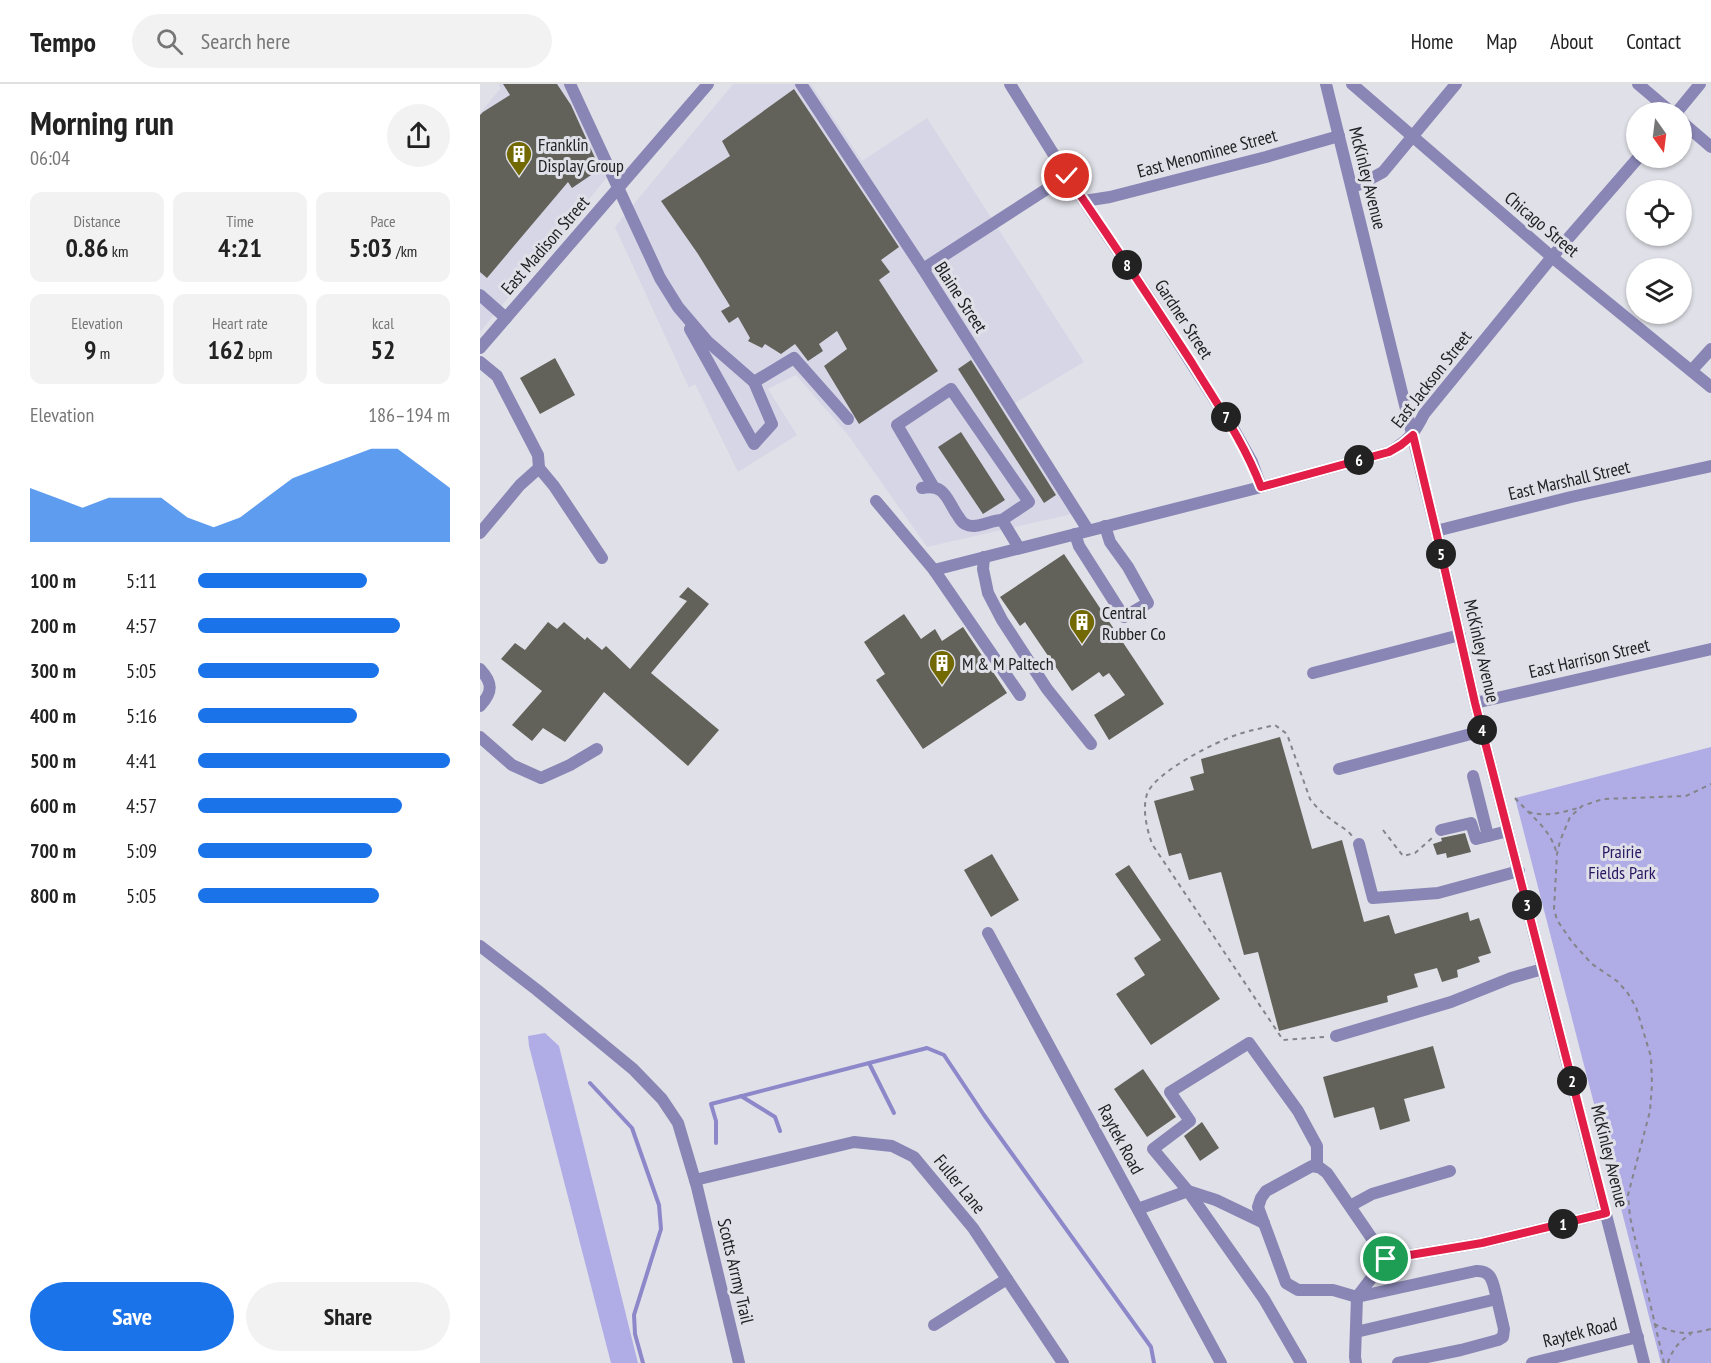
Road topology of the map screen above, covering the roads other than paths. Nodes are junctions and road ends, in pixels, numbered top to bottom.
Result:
1 (570, 84) edge
2 (708, 84) edge
3 (801, 84) edge
4 (1010, 84) edge
5 (1326, 84) edge
6 (1352, 84) edge
7 (1456, 84) edge
8 (1638, 84) edge
9 (1700, 84) edge
10 (1659, 102) edge
11 (1685, 102) edge
12 (1692, 131) edge
13 (1339, 136) junction
14 (1413, 136) junction
15 (1711, 147) edge
16 (1629, 168) edge
17 (1067, 176) junction
18 (1352, 187) junction
19 (619, 188) junction
20 (1084, 201) junction
21 (1552, 257) junction
22 (922, 269) junction
23 (480, 296) edge
24 (678, 307) junction
25 (506, 318) junction
26 (482, 343) edge
27 (1711, 349) edge
28 (480, 362) edge
29 (1692, 370) junction
30 (754, 382) junction
31 (1711, 387) edge
32 (848, 419) dead end
33 (1413, 435) junction
34 (1711, 466) edge
35 (539, 468) junction
36 (1261, 487) junction
37 (876, 501) dead end
38 (1002, 520) junction
39 (1105, 526) junction
40 (1088, 530) junction
41 (1436, 531) junction
42 (480, 533) edge
43 (1075, 534) junction
44 (1019, 548) junction
45 (984, 557) junction
46 (602, 558) dead end
47 (934, 570) junction
48 (1460, 635) junction
49 (1711, 649) edge
50 (480, 669) edge
51 (1313, 673) dead end
52 (1020, 695) dead end
53 (1475, 703) junction
54 (480, 706) edge
55 (1482, 731) junction
56 (480, 737) edge
57 (1091, 744) dead end
58 (597, 749) dead end
59 (1339, 769) dead end
60 (1473, 776) dead end
61 (1441, 830) road end
62 (1508, 831) junction
63 (1488, 836) junction
64 (1359, 844) road end
65 (1519, 871) junction
66 (988, 933) dead end
67 (480, 946) edge
68 (1543, 969) junction
69 (1336, 1036) road end
70 (1317, 1167) junction
71 (1450, 1171) dead end
72 (696, 1183) junction
73 (1188, 1191) junction
74 (1350, 1206) junction
75 (1138, 1209) junction
76 (1606, 1213) junction
77 (1264, 1223) junction
78 (1386, 1259) junction
79 (1007, 1279) junction
80 (1357, 1297) junction
81 (1497, 1299) junction
82 (934, 1326) dead end
83 (1356, 1332) junction
84 (1638, 1336) junction
85 (740, 1363) edge
86 (1063, 1363) edge
87 (1221, 1363) edge
88 (1301, 1363) edge
89 (1356, 1363) edge
90 (1398, 1363) edge
91 (1532, 1363) edge
92 (1644, 1363) edge

1 - 19 street
2 - 19 street, East Madison Street
3 - 22 street, Blaine Street
4 - 17 street, Gardner Street
5 - 13 street, McKinley Avenue
6 - 14 street, Chicago Street
7 - 14 street
8 - 10 street
9 - 11 street
12 - 15 street
13 - 18 street, McKinley Avenue
13 - 20 street, East Menominee Street
14 - 18 street
14 - 21 street, Chicago Street
16 - 21 street, East Jackson Street
17 - 20 street, Gardner Street
17 - 22 street
18 - 33 street, McKinley Avenue
19 - 24 street
19 - 25 street, East Madison Street
20 - 36 street, Gardner Street
21 - 29 street, Chicago Street
21 - 33 street, East Jackson Street
22 - 40 street, Blaine Street
23 - 25 street
24 - 30 street
24 - 30 street
25 - 26 street, East Madison Street
27 - 29 street
28 - 35 street
29 - 31 street, Chicago Street
30 - 32 street
33 - 36 street, East Jackson Street
33 - 41 street, McKinley Avenue
34 - 41 street, East Marshall Street
35 - 42 street
35 - 46 street
36 - 39 street, East Jackson Street
37 - 47 street
38 - 38 street
38 - 44 street
39 - 40 street, East Jackson Street
39 - 43 street
40 - 43 street, East Jackson Street
41 - 48 street, McKinley Avenue
43 - 44 street, East Jackson Street
44 - 45 street, East Jackson Street
45 - 47 street, East Jackson Street
45 - 57 street
47 - 52 street
48 - 51 street
48 - 53 street, McKinley Avenue
49 - 53 street, East Harrison Street
50 - 54 street
53 - 55 street, McKinley Avenue
55 - 59 street
55 - 62 street, McKinley Avenue
56 - 58 street
60 - 63 street
61 - 63 street
62 - 63 street
62 - 65 street, McKinley Avenue
64 - 65 street
65 - 68 street, McKinley Avenue
66 - 75 street, Raytek Road
67 - 72 street
68 - 69 street
68 - 76 street, McKinley Avenue
70 - 73 street
70 - 74 street
70 - 77 street
71 - 74 street
72 - 79 street, Fuller Lane
72 - 85 street, Scotts Arrmy Trail
73 - 75 street
73 - 77 street
73 - 88 street
74 - 78 street
75 - 87 street, Raytek Road
76 - 78 street
76 - 84 street, McKinley Avenue
77 - 80 street
78 - 80 street
79 - 82 street
79 - 86 street, Fuller Lane
80 - 81 street
80 - 83 street
81 - 83 street
81 - 90 street
83 - 89 street
84 - 91 street, Raytek Road
84 - 92 street, McKinley Avenue

